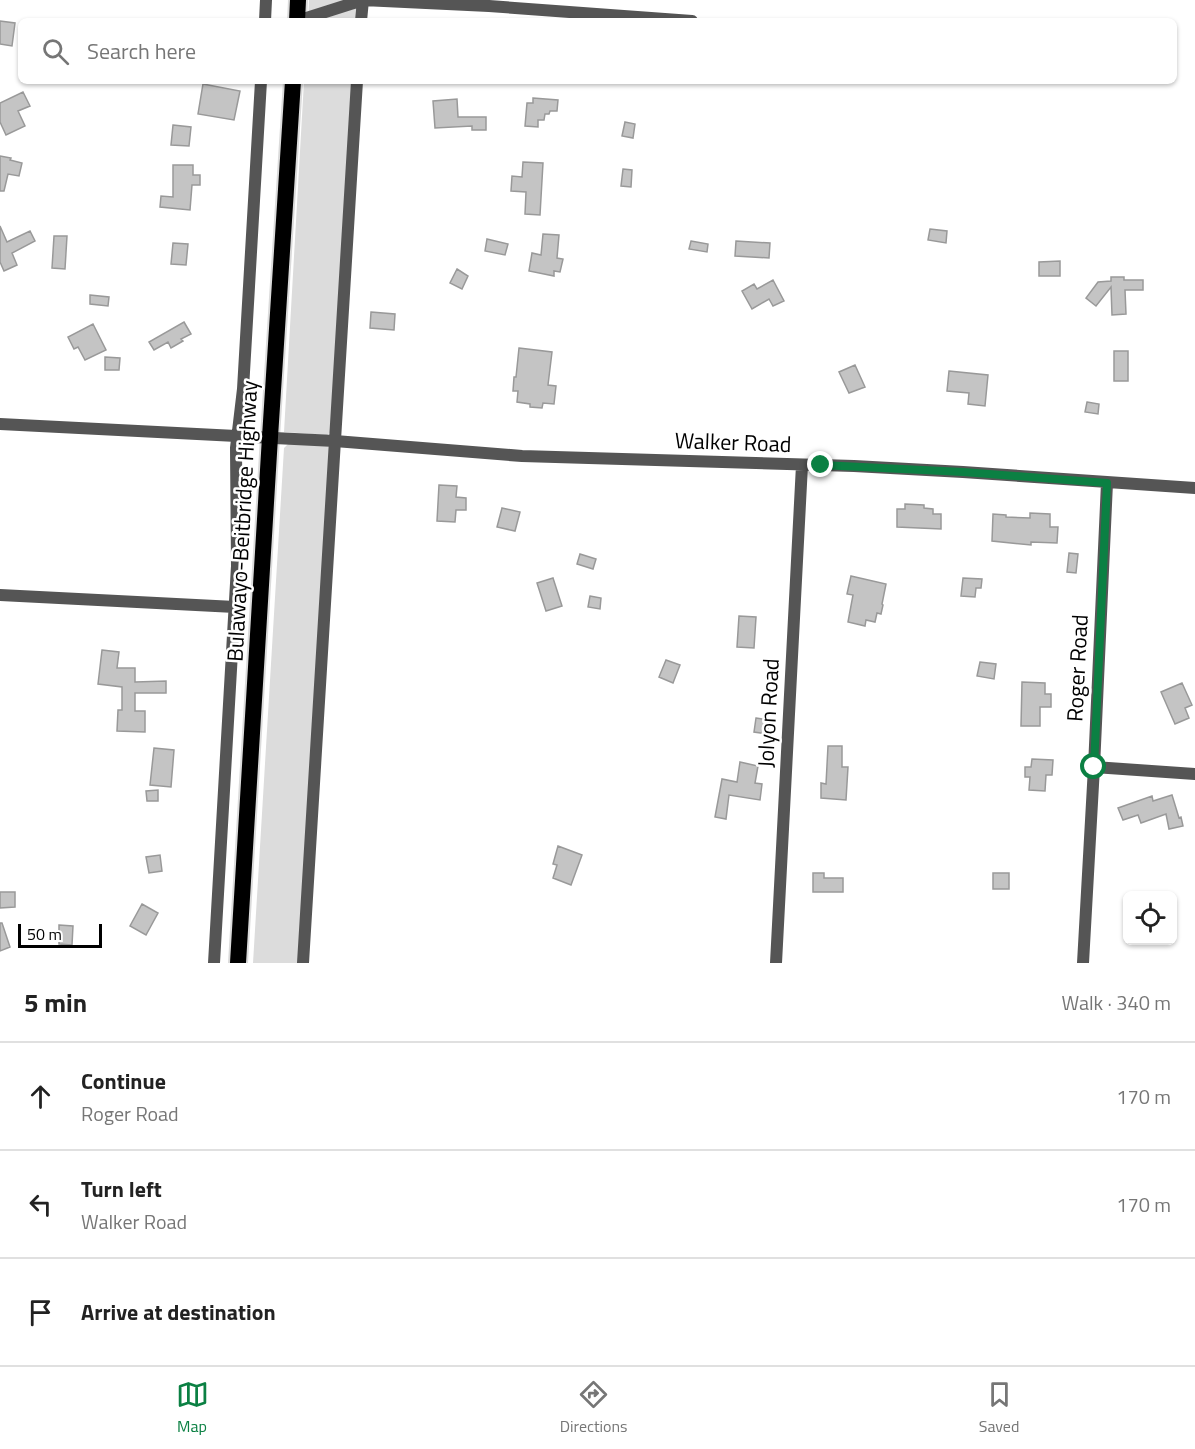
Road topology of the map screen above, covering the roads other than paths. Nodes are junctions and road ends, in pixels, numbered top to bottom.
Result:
1 (266, 0) edge
2 (298, 0) edge
3 (363, 0) edge
4 (265, 18) edge
5 (297, 18) edge
6 (306, 18) edge
7 (361, 18) edge
8 (651, 18) edge
9 (261, 84) edge
10 (293, 84) edge
11 (357, 84) edge
12 (0, 424) edge
13 (238, 435) junction
14 (270, 437) junction
15 (335, 441) junction
16 (802, 465) junction
17 (1107, 483) junction
18 (1195, 488) edge
19 (0, 595) edge
20 (235, 607) junction
21 (1094, 767) junction
22 (1195, 774) edge
23 (214, 963) edge
24 (238, 963) edge
25 (303, 963) edge
26 (776, 963) edge
27 (1083, 963) edge

1 - 4 street
2 - 5 highway
3 - 6 street
3 - 7 street
3 - 8 street
9 - 13 street
10 - 14 highway, Bulawayo-Beitbridge Highway
11 - 15 street
12 - 13 street, Walker Road
13 - 14 street, Walker Road
13 - 20 street
14 - 15 street, Walker Road
14 - 24 highway, Bulawayo-Beitbridge Highway
15 - 16 street, Walker Road
15 - 25 street
16 - 17 street, Walker Road
16 - 26 street, Jolyon Road
17 - 18 street, Walker Road
17 - 21 street, Roger Road
19 - 20 street
20 - 23 street
21 - 22 street
21 - 27 street, Roger Road

